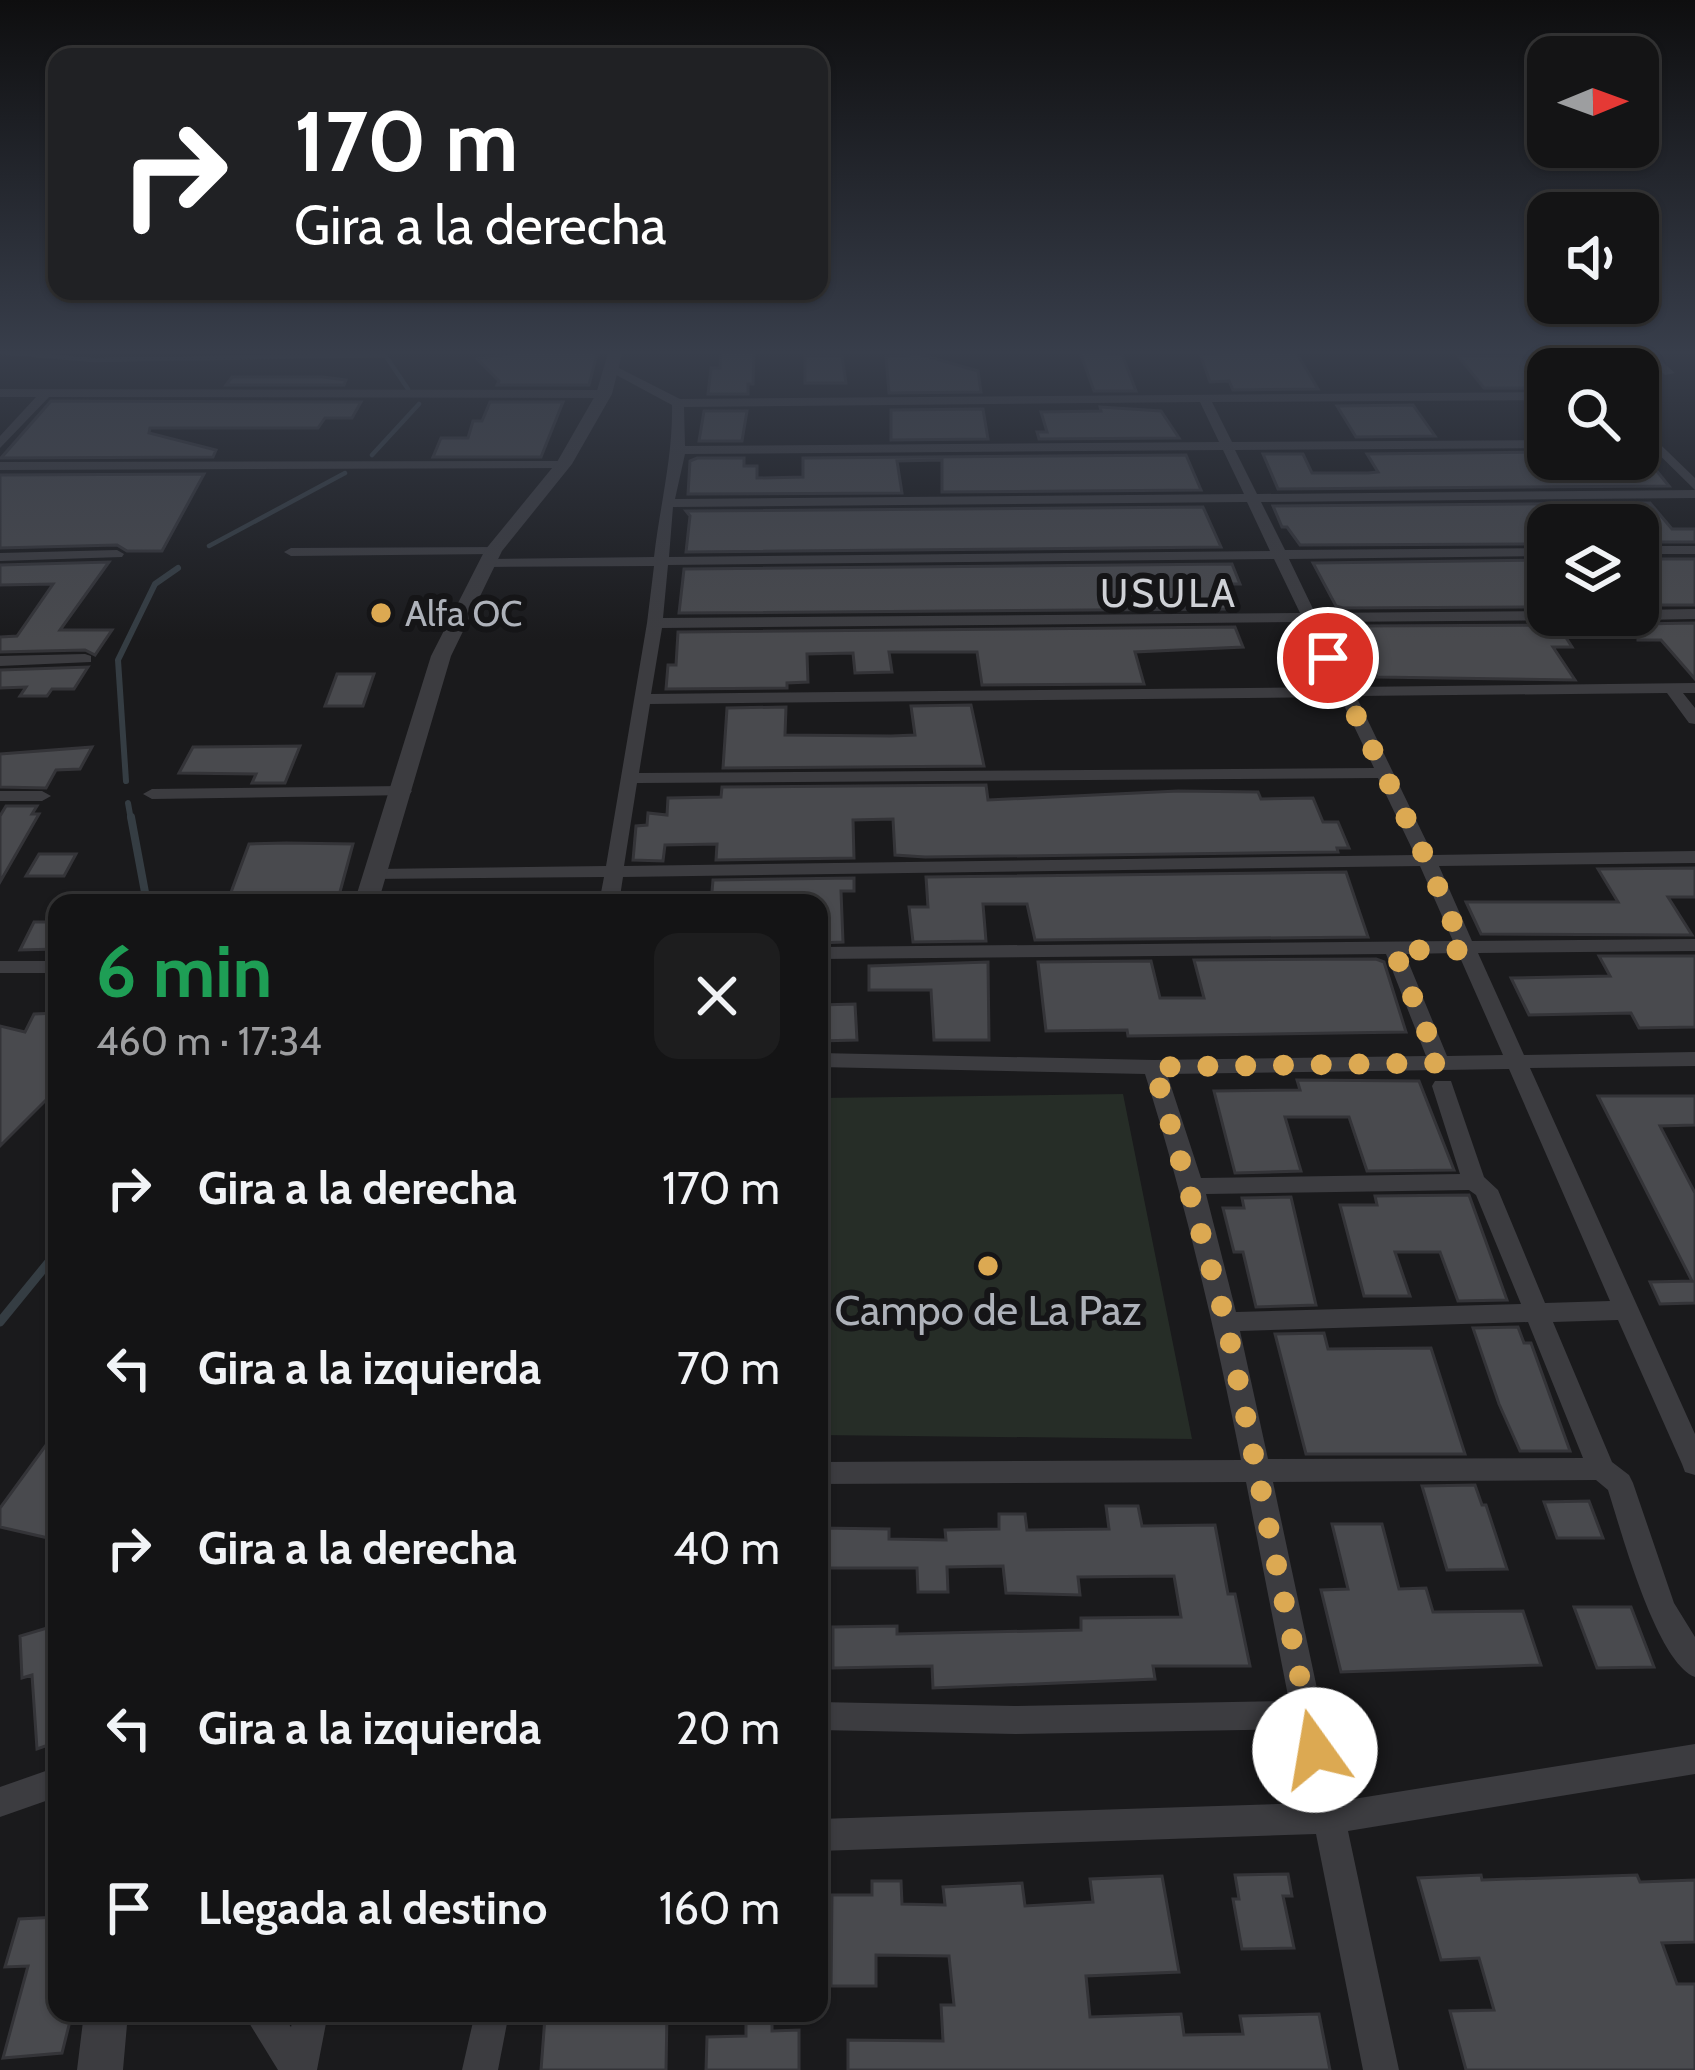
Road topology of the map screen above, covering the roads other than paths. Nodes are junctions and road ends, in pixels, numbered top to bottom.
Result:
1 (574, 447) edge
2 (679, 447) edge
3 (1232, 447) junction
4 (1295, 447) edge
5 (679, 450) junction
6 (1659, 456) edge
7 (564, 464) junction
8 (0, 466) edge
9 (1695, 490) edge
10 (1256, 498) junction
11 (667, 503) junction
12 (1659, 550) edge
13 (1695, 550) edge
14 (1527, 551) edge
15 (291, 552) dead end
16 (117, 554) dead end
17 (1280, 555) junction
18 (490, 556) junction
19 (0, 557) edge
20 (659, 560) junction
21 (1695, 614) edge
22 (1659, 615) edge
23 (1527, 616) edge
24 (1310, 620) junction
25 (655, 623) junction
26 (86, 658) dead end
27 (0, 661) edge
28 (1695, 688) edge
29 (1672, 689) junction
30 (1347, 695) junction
31 (643, 699) junction
32 (1695, 719) edge
33 (1384, 773) junction
34 (629, 778) junction
35 (403, 791) junction
36 (152, 794) dead end
37 (0, 796) edge
38 (42, 796) dead end
39 (1695, 857) edge
40 (1427, 861) junction
41 (611, 873) junction
42 (375, 875) junction
43 (369, 894) edge
44 (610, 894) edge
45 (1695, 946) edge
46 (1394, 950) junction
47 (1464, 950) junction
48 (828, 953) edge
49 (0, 967) edge
50 (48, 967) edge
51 (1695, 1058) edge
52 (828, 1060) edge
53 (1514, 1062) junction
54 (1154, 1067) junction
55 (1441, 1074) junction
56 (1474, 1182) junction
57 (1192, 1186) junction
58 (1538, 1310) junction
59 (1629, 1310) junction
60 (1226, 1322) junction
61 (1695, 1464) edge
62 (1253, 1468) junction
63 (1600, 1469) junction
64 (828, 1473) edge
65 (1695, 1663) edge
66 (1307, 1715) junction
67 (828, 1716) edge
68 (1695, 1759) edge
69 (48, 1785) edge
70 (0, 1802) edge
71 (1330, 1818) junction
72 (828, 1835) edge
73 (104, 2022) edge
74 (265, 2022) edge
75 (309, 2022) edge
76 (490, 2022) edge
77 (93, 2067) edge
78 (300, 2068) edge
79 (480, 2070) edge
80 (1381, 2070) edge

1 - 7 street
2 - 5 street
3 - 4 street
3 - 5 street
3 - 10 street
5 - 11 street
6 - 9 street
7 - 8 street
7 - 18 street
9 - 10 street
10 - 11 street
10 - 17 street
11 - 20 street
12 - 13 street
14 - 17 street
15 - 18 street
16 - 19 street
17 - 20 street
17 - 24 street
18 - 20 street
18 - 35 street
20 - 25 street
21 - 22 street
23 - 24 street
24 - 25 street
24 - 30 street
25 - 31 street
26 - 27 street
28 - 29 street
29 - 30 street
29 - 32 street
30 - 31 street
30 - 33 street
31 - 34 street
33 - 34 street
33 - 40 street
34 - 41 street
35 - 36 street
35 - 42 street
37 - 38 street
39 - 40 street
40 - 41 street
40 - 47 street
41 - 42 street
41 - 44 street
42 - 43 street
45 - 47 street
46 - 47 street
46 - 48 street
46 - 55 street
47 - 53 street
49 - 50 street
51 - 53 street
52 - 54 street
53 - 55 street
53 - 59 street
54 - 55 street
54 - 57 street
55 - 56 street
56 - 57 street
56 - 58 street
57 - 60 street
58 - 59 street
58 - 60 street
58 - 63 street
59 - 61 street
60 - 62 street
62 - 63 street
62 - 64 street
62 - 66 street
63 - 65 street
66 - 67 street
66 - 71 street
68 - 71 street
69 - 70 street
71 - 72 street
71 - 80 street
73 - 77 street
74 - 78 street
75 - 78 street
76 - 79 street

